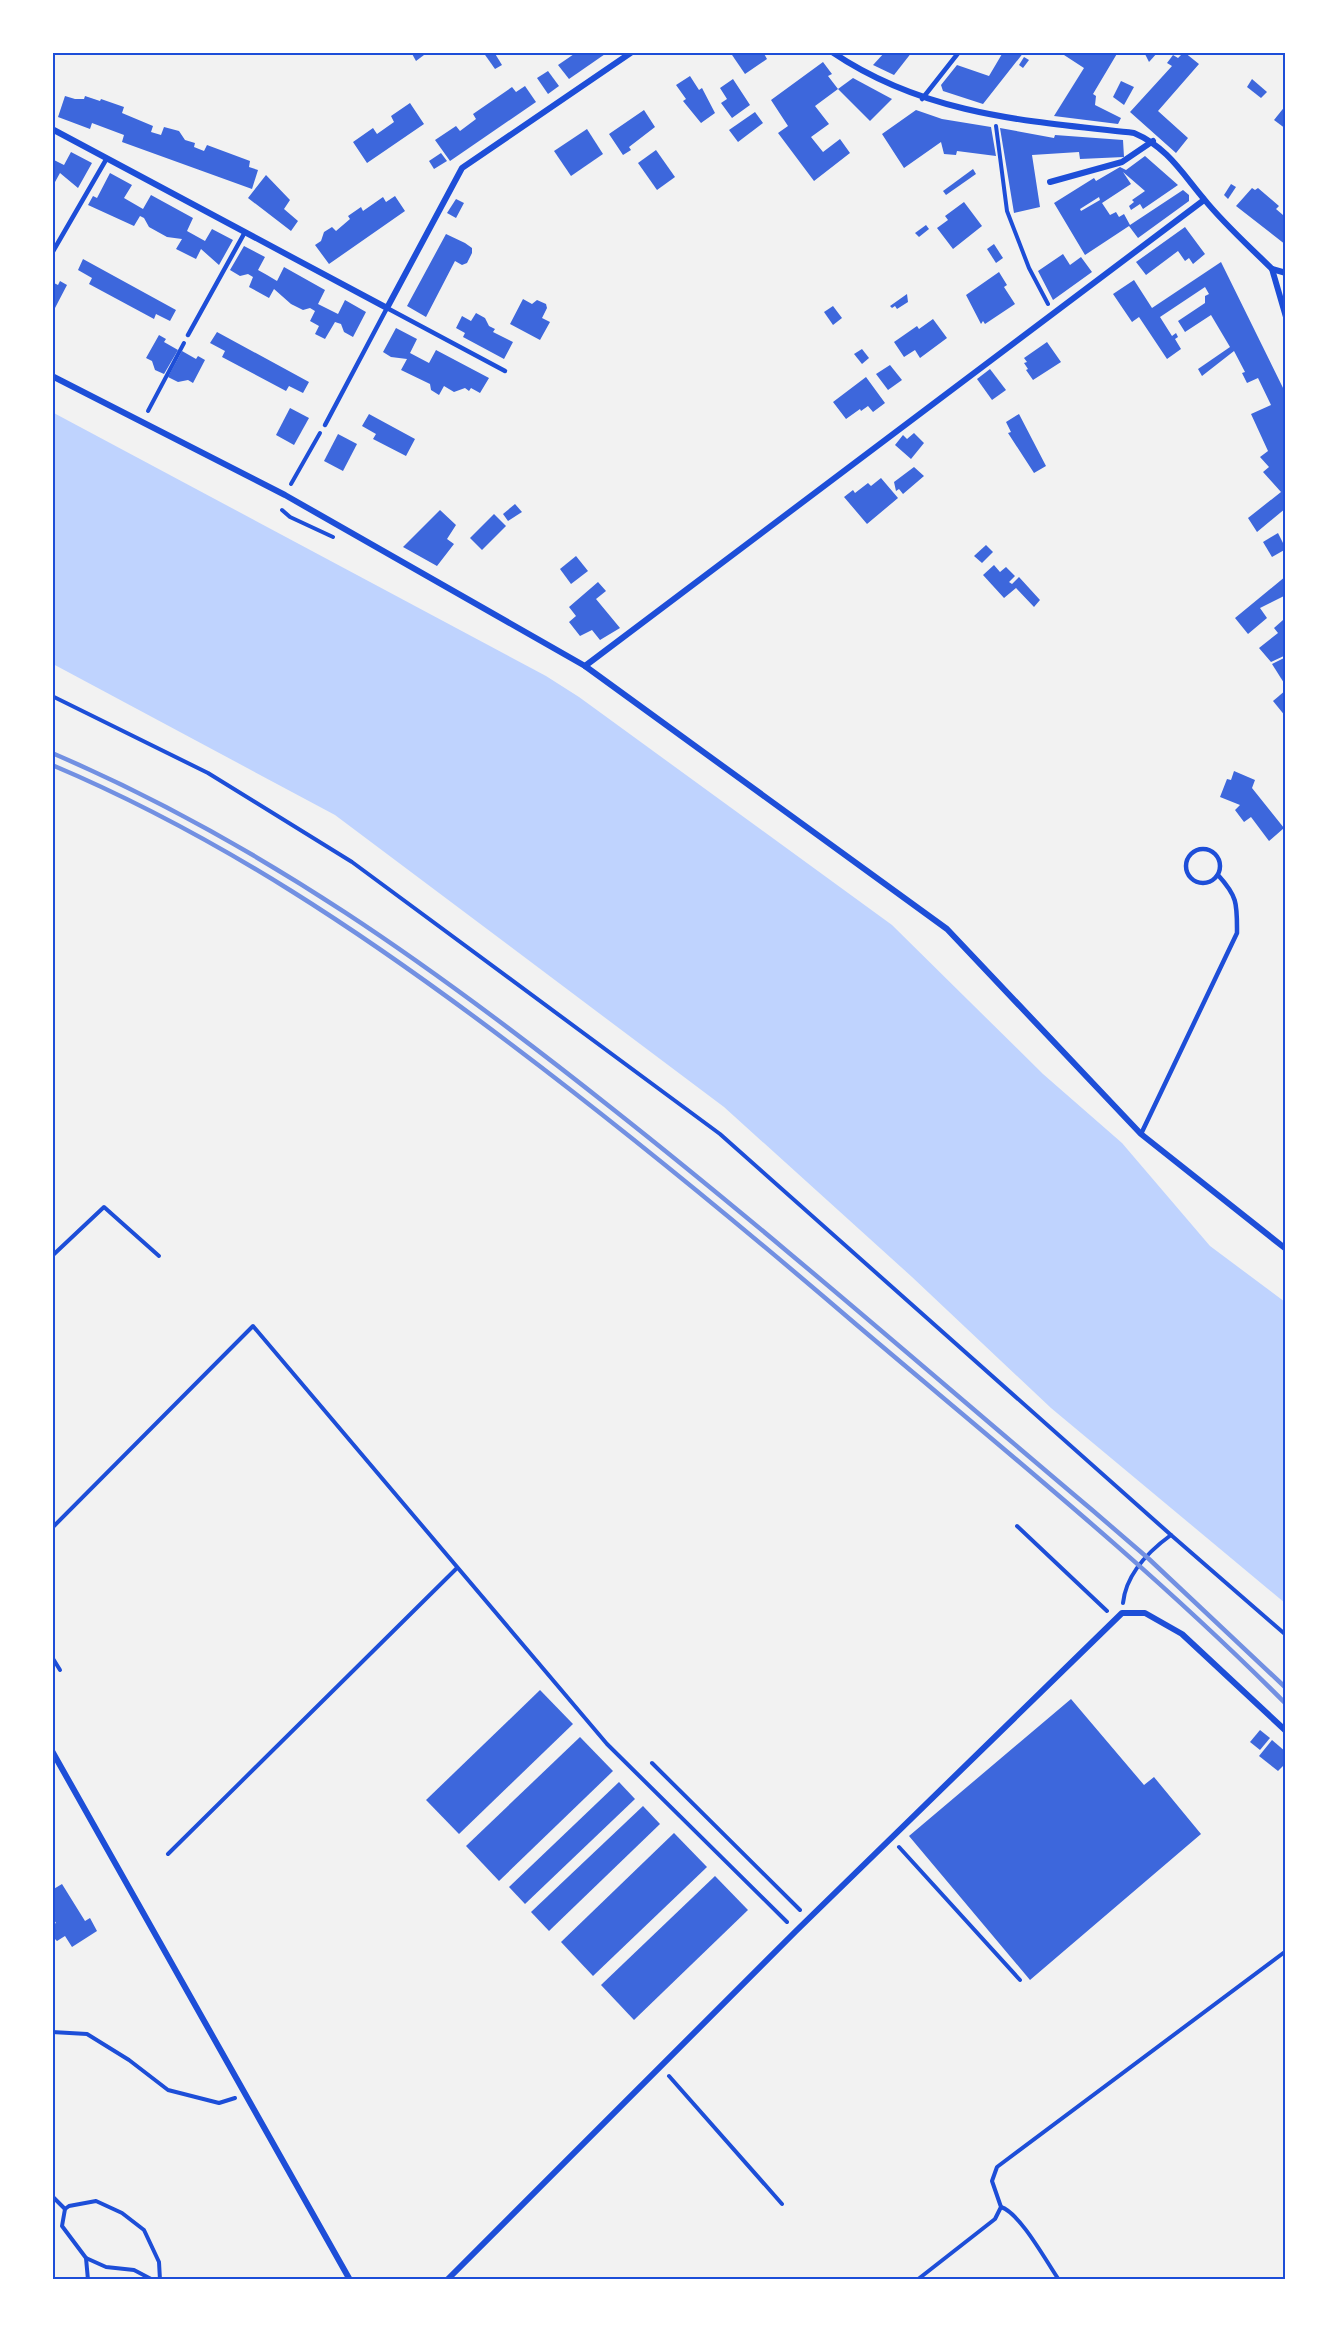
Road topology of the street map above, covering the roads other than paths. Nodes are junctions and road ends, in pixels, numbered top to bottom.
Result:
1 (632, 52) edge
2 (832, 52) edge
3 (959, 52) edge
4 (922, 99) junction
5 (52, 129) edge
6 (1153, 141) junction
7 (107, 158) junction
8 (1050, 182) dead end
9 (1204, 200) junction
10 (245, 232) junction
11 (52, 253) edge
12 (1272, 269) junction
13 (1286, 273) edge
14 (387, 308) junction
15 (1286, 318) edge
16 (188, 335) road end
17 (505, 371) dead end
18 (52, 376) edge
19 (325, 425) road end
20 (585, 666) junction
21 (1218, 875) junction
22 (1141, 1134) junction
23 (1286, 1249) edge
24 (1286, 1731) edge
25 (52, 1751) edge
26 (350, 2280) edge
27 (447, 2280) edge

1 - 14 street
2 - 4 street
3 - 4 lane
4 - 6 street
5 - 7 street
6 - 8 street
6 - 9 street
7 - 10 street
7 - 11 lane
9 - 12 street
9 - 20 street
10 - 14 street
10 - 16 lane
12 - 13 street
12 - 15 street
14 - 17 lane
14 - 19 lane
18 - 20 street
20 - 22 street
21 - 21 lane
21 - 22 lane
22 - 23 street
24 - 27 street
25 - 26 street

